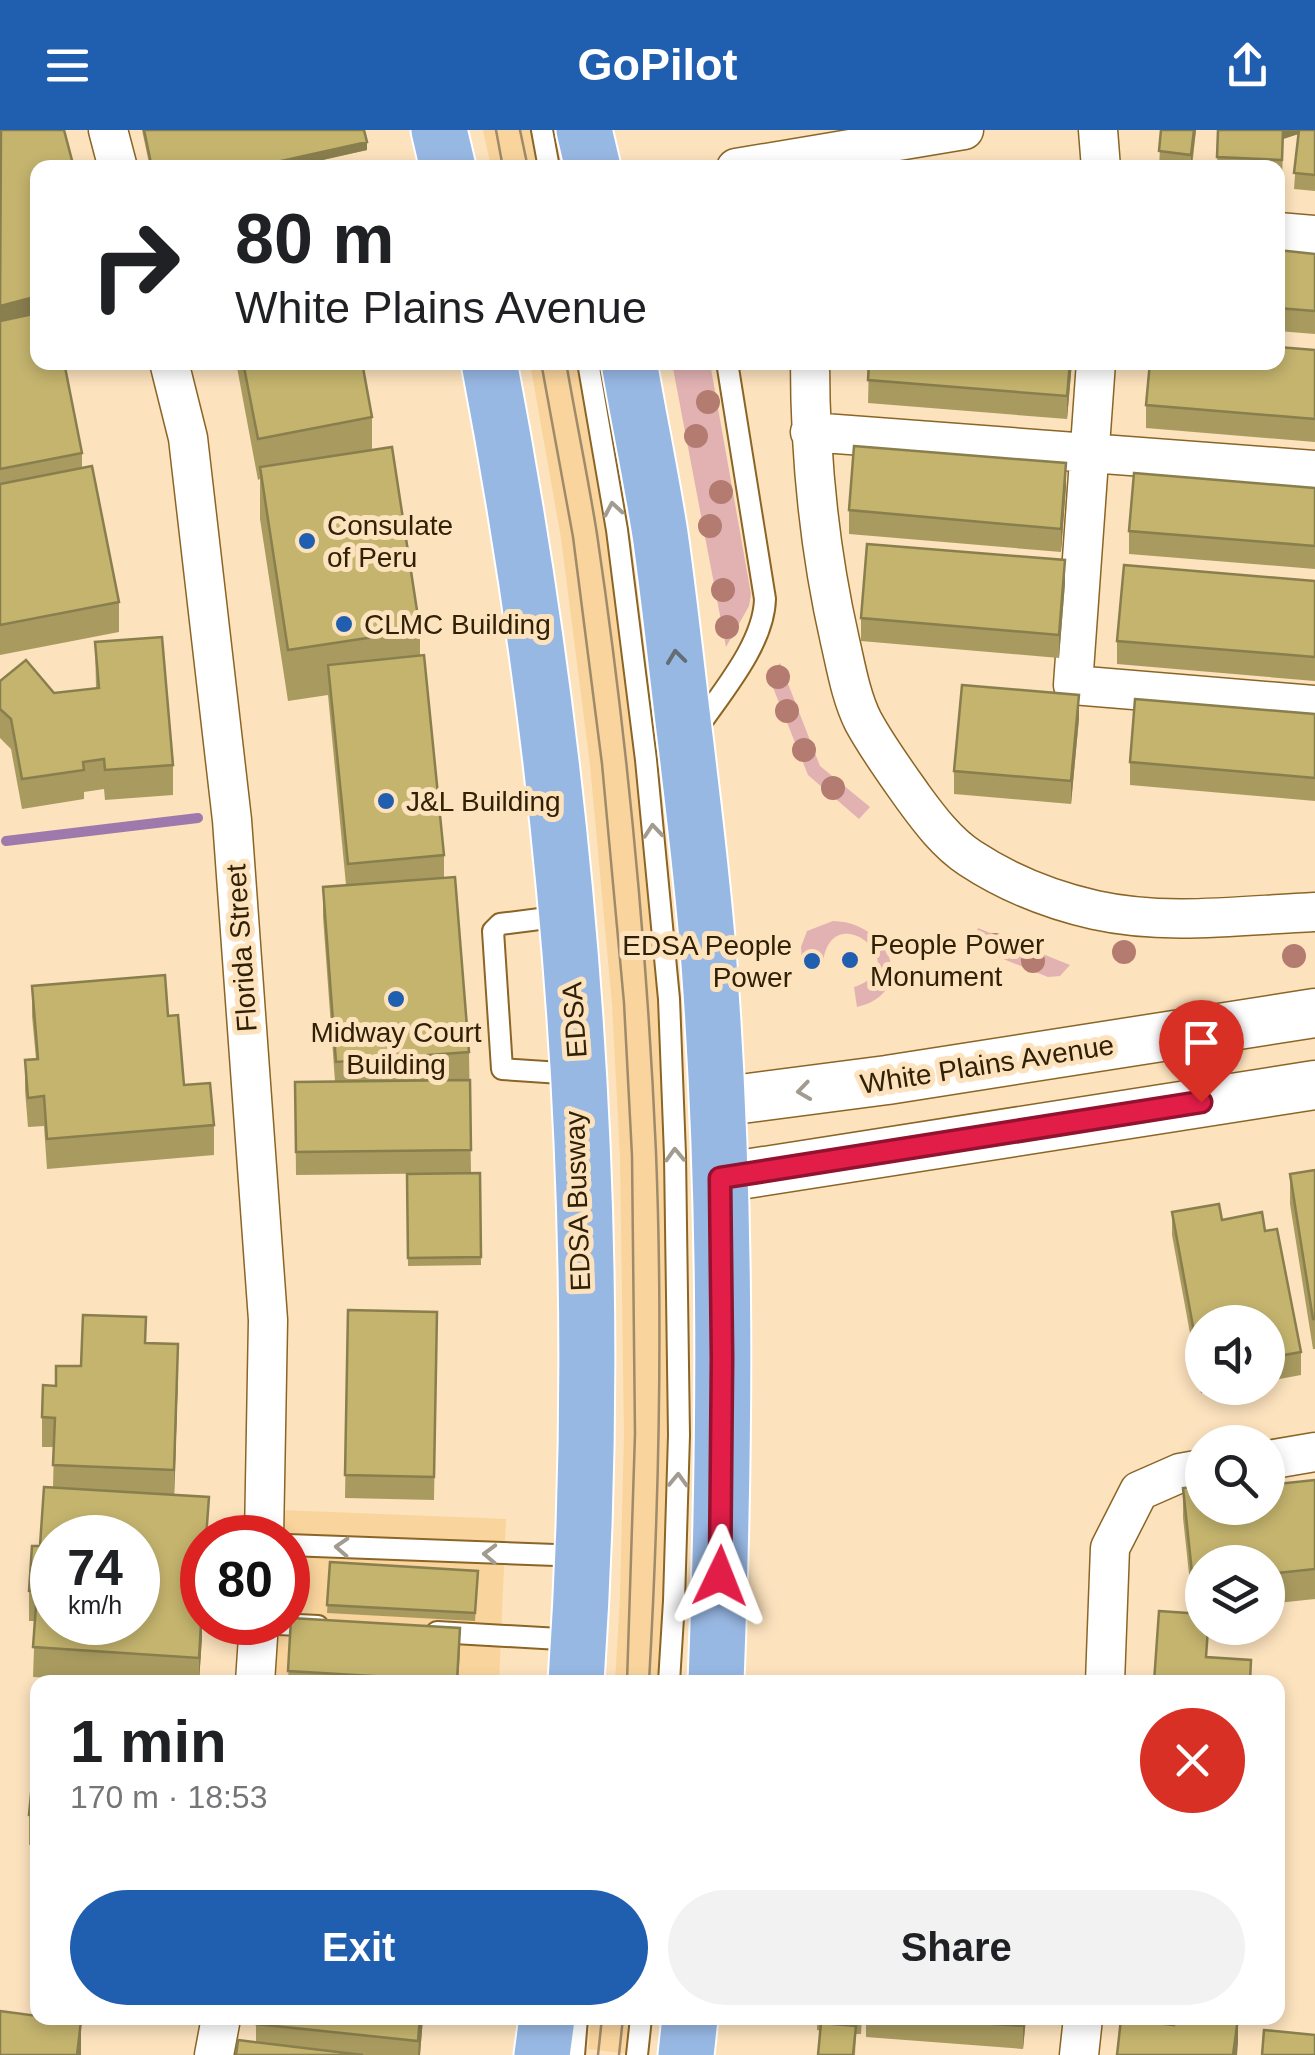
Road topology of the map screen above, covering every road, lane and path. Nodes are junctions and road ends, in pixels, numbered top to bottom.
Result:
1 (108, 130) edge
2 (542, 130) edge
3 (584, 130) edge
4 (964, 130) edge
5 (1098, 130) edge
6 (116, 160) edge
7 (548, 160) edge
8 (591, 160) edge
9 (815, 160) edge
10 (1100, 160) edge
11 (1285, 233) edge
12 (1315, 235) edge
13 (171, 370) edge
14 (491, 370) edge
15 (589, 370) edge
16 (630, 370) edge
17 (728, 370) edge
18 (810, 370) edge
19 (1095, 370) edge
20 (810, 432) junction
21 (1090, 452) junction
22 (1315, 470) edge
23 (1315, 705) edge
24 (686, 744) junction
25 (1315, 912) edge
26 (566, 916) junction
27 (1315, 1013) edge
28 (578, 1074) junction
29 (1315, 1085) edge
30 (718, 1102) junction
31 (720, 1178) junction
32 (1315, 1452) edge
33 (1285, 1457) edge
34 (1185, 1472) edge
35 (264, 1515) edge
36 (310, 1546) edge
37 (397, 1550) junction
38 (584, 1556) junction
39 (395, 1574) edge
40 (310, 1626) edge
41 (336, 1627) edge
42 (411, 1631) edge
43 (258, 1645) edge
44 (578, 1661) edge
45 (255, 1675) edge
46 (669, 1675) edge
47 (716, 1675) edge
48 (1104, 1675) edge
49 (220, 2025) edge
50 (546, 2025) edge
51 (576, 2025) edge
52 (641, 2025) edge
53 (689, 2025) edge
54 (1082, 2025) edge
55 (214, 2055) edge
56 (542, 2055) edge
57 (574, 2055) edge
58 (637, 2055) edge
59 (686, 2055) edge
60 (1079, 2055) edge

1 - 6 street
2 - 7 lane
3 - 8 highway
4 - 9 street
5 - 10 street
11 - 12 street
13 - 35 street, Florida Street
14 - 26 highway, EDSA
46 -> 15 lane
24 -> 16 highway
17 - 24 lane
18 - 20 street
19 - 21 street
20 - 21 street
20 - 25 street
21 - 22 street
21 - 23 street
24 - 30 highway
26 - 28 highway, EDSA
26 - 28 lane
27 -> 30 street, White Plains Avenue
28 - 38 highway, EDSA
29 - 31 street
30 - 31 highway
31 - 47 highway
32 - 33 street
34 - 48 street
37 -> 36 lane
38 -> 37 lane
37 - 39 lane
38 - 44 highway, EDSA
40 - 41 lane
42 - 44 lane
43 - 45 street
49 - 55 street
50 - 56 highway
51 - 57 lane
52 - 58 lane
53 - 59 highway
54 - 60 street

